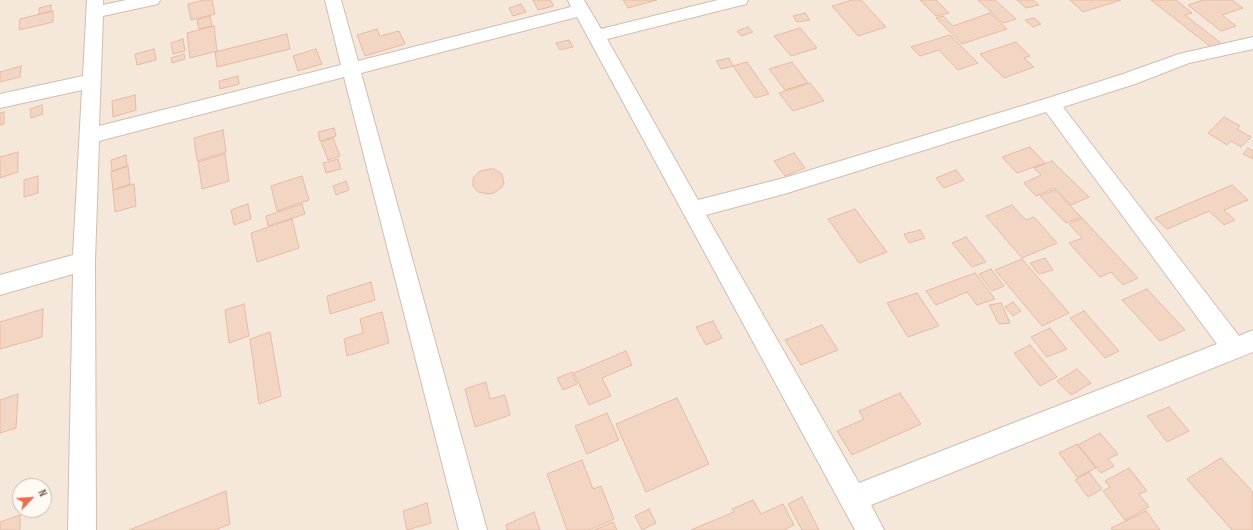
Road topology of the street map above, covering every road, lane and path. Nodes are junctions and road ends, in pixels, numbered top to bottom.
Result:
1 (152, 0) edge
2 (333, 0) edge
3 (740, 0) edge
4 (579, 5) edge
5 (95, 6) edge
6 (595, 36) junction
7 (1253, 43) edge
8 (352, 68) junction
9 (91, 81) junction
10 (0, 101) edge
11 (1050, 104) junction
12 (89, 136) junction
13 (693, 210) junction
14 (84, 261) junction
15 (0, 285) edge
16 (1244, 345) edge
17 (852, 499) junction
18 (82, 530) edge
19 (473, 530) edge
20 (870, 530) edge

1 - 5 street
2 - 8 street
3 - 6 street
4 - 6 street
4 - 8 street
5 - 9 street
6 - 13 street
7 - 11 street
8 - 12 street
8 - 19 street
9 - 10 street
9 - 12 street
11 - 13 street
11 - 16 street
12 - 14 street
13 - 17 street
14 - 15 street
14 - 18 street
16 - 17 street
17 - 20 street

